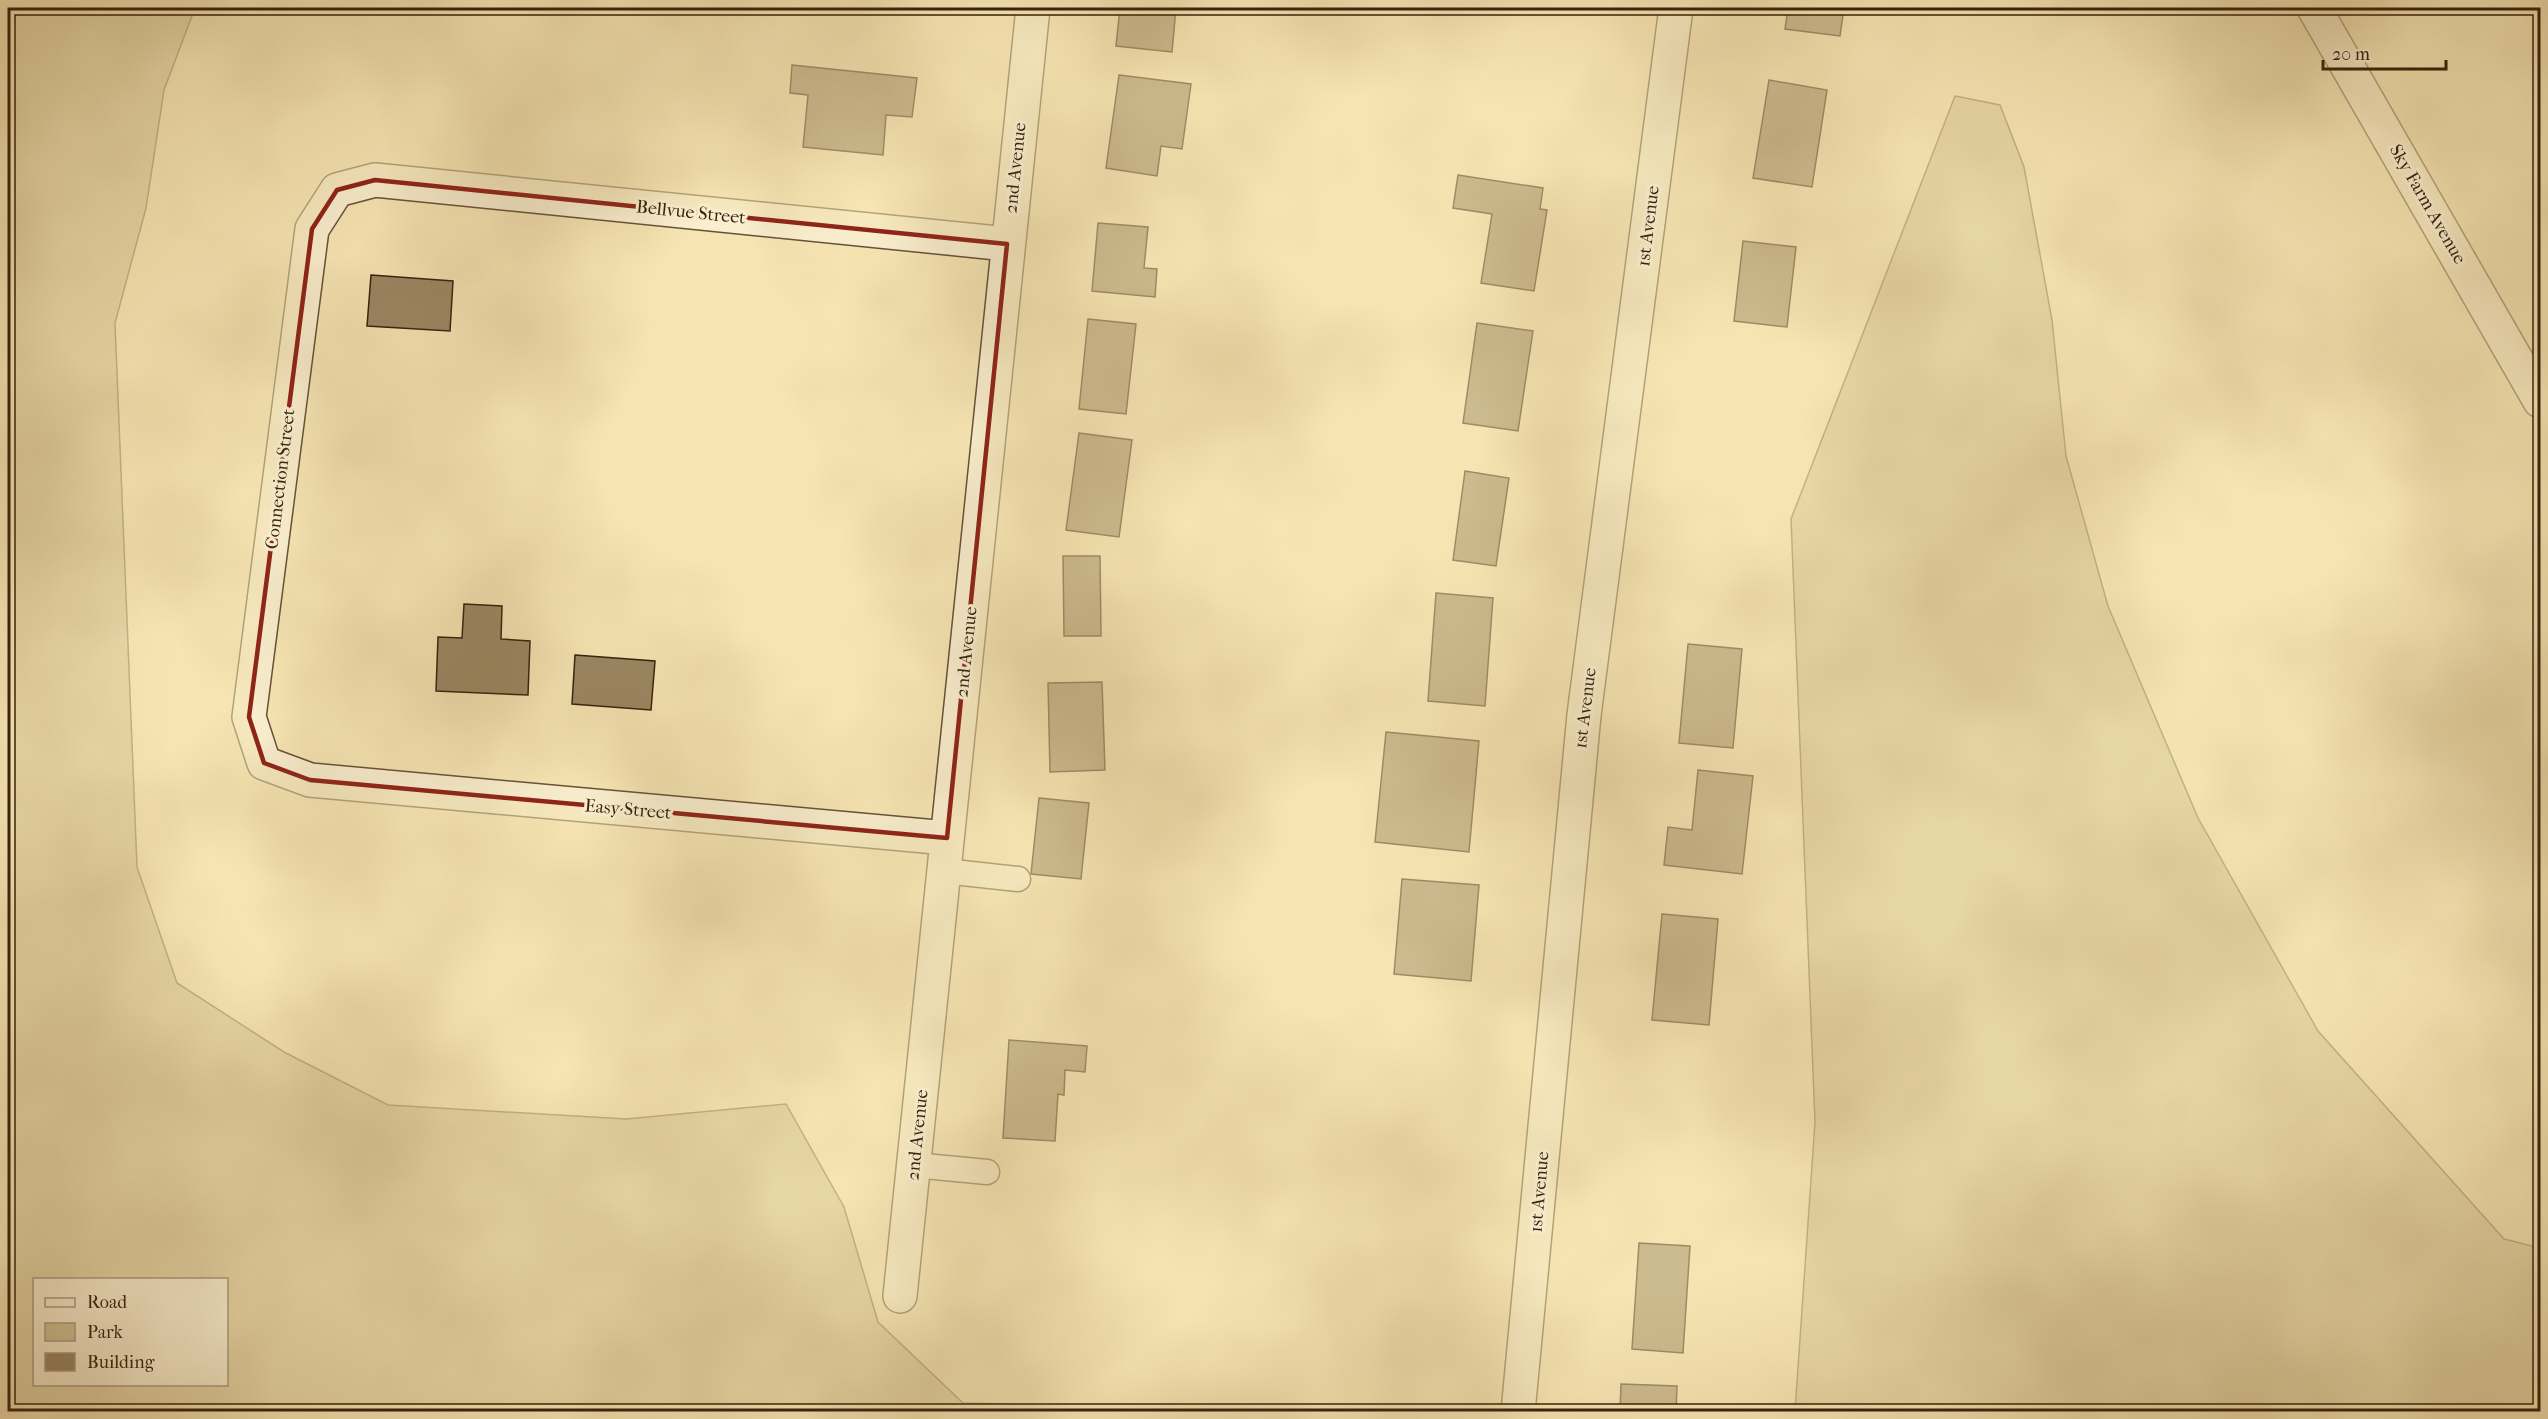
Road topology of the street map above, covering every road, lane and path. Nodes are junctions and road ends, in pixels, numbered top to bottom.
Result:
1 (1033, 8) edge
2 (1676, 8) edge
3 (2314, 8) edge
4 (375, 180) joint
5 (1007, 244) junction
6 (2541, 401) edge
7 (310, 780) joint
8 (947, 838) junction
9 (944, 871) junction
10 (1018, 879) dead end
11 (914, 1165) junction
12 (987, 1172) dead end
13 (900, 1296) dead end
14 (1518, 1412) edge

1 - 5 street, 2nd Avenue
2 - 14 street, 1st Avenue
3 - 6 street, Sky Farm Avenue
4 - 5 street, Bellvue Street
4 - 7 street, Connection Street
5 - 8 street, 2nd Avenue
7 - 8 street, Easy Street
8 - 9 street, 2nd Avenue
9 - 10 lane
9 - 11 street, 2nd Avenue
11 - 12 lane
11 - 13 street, 2nd Avenue

